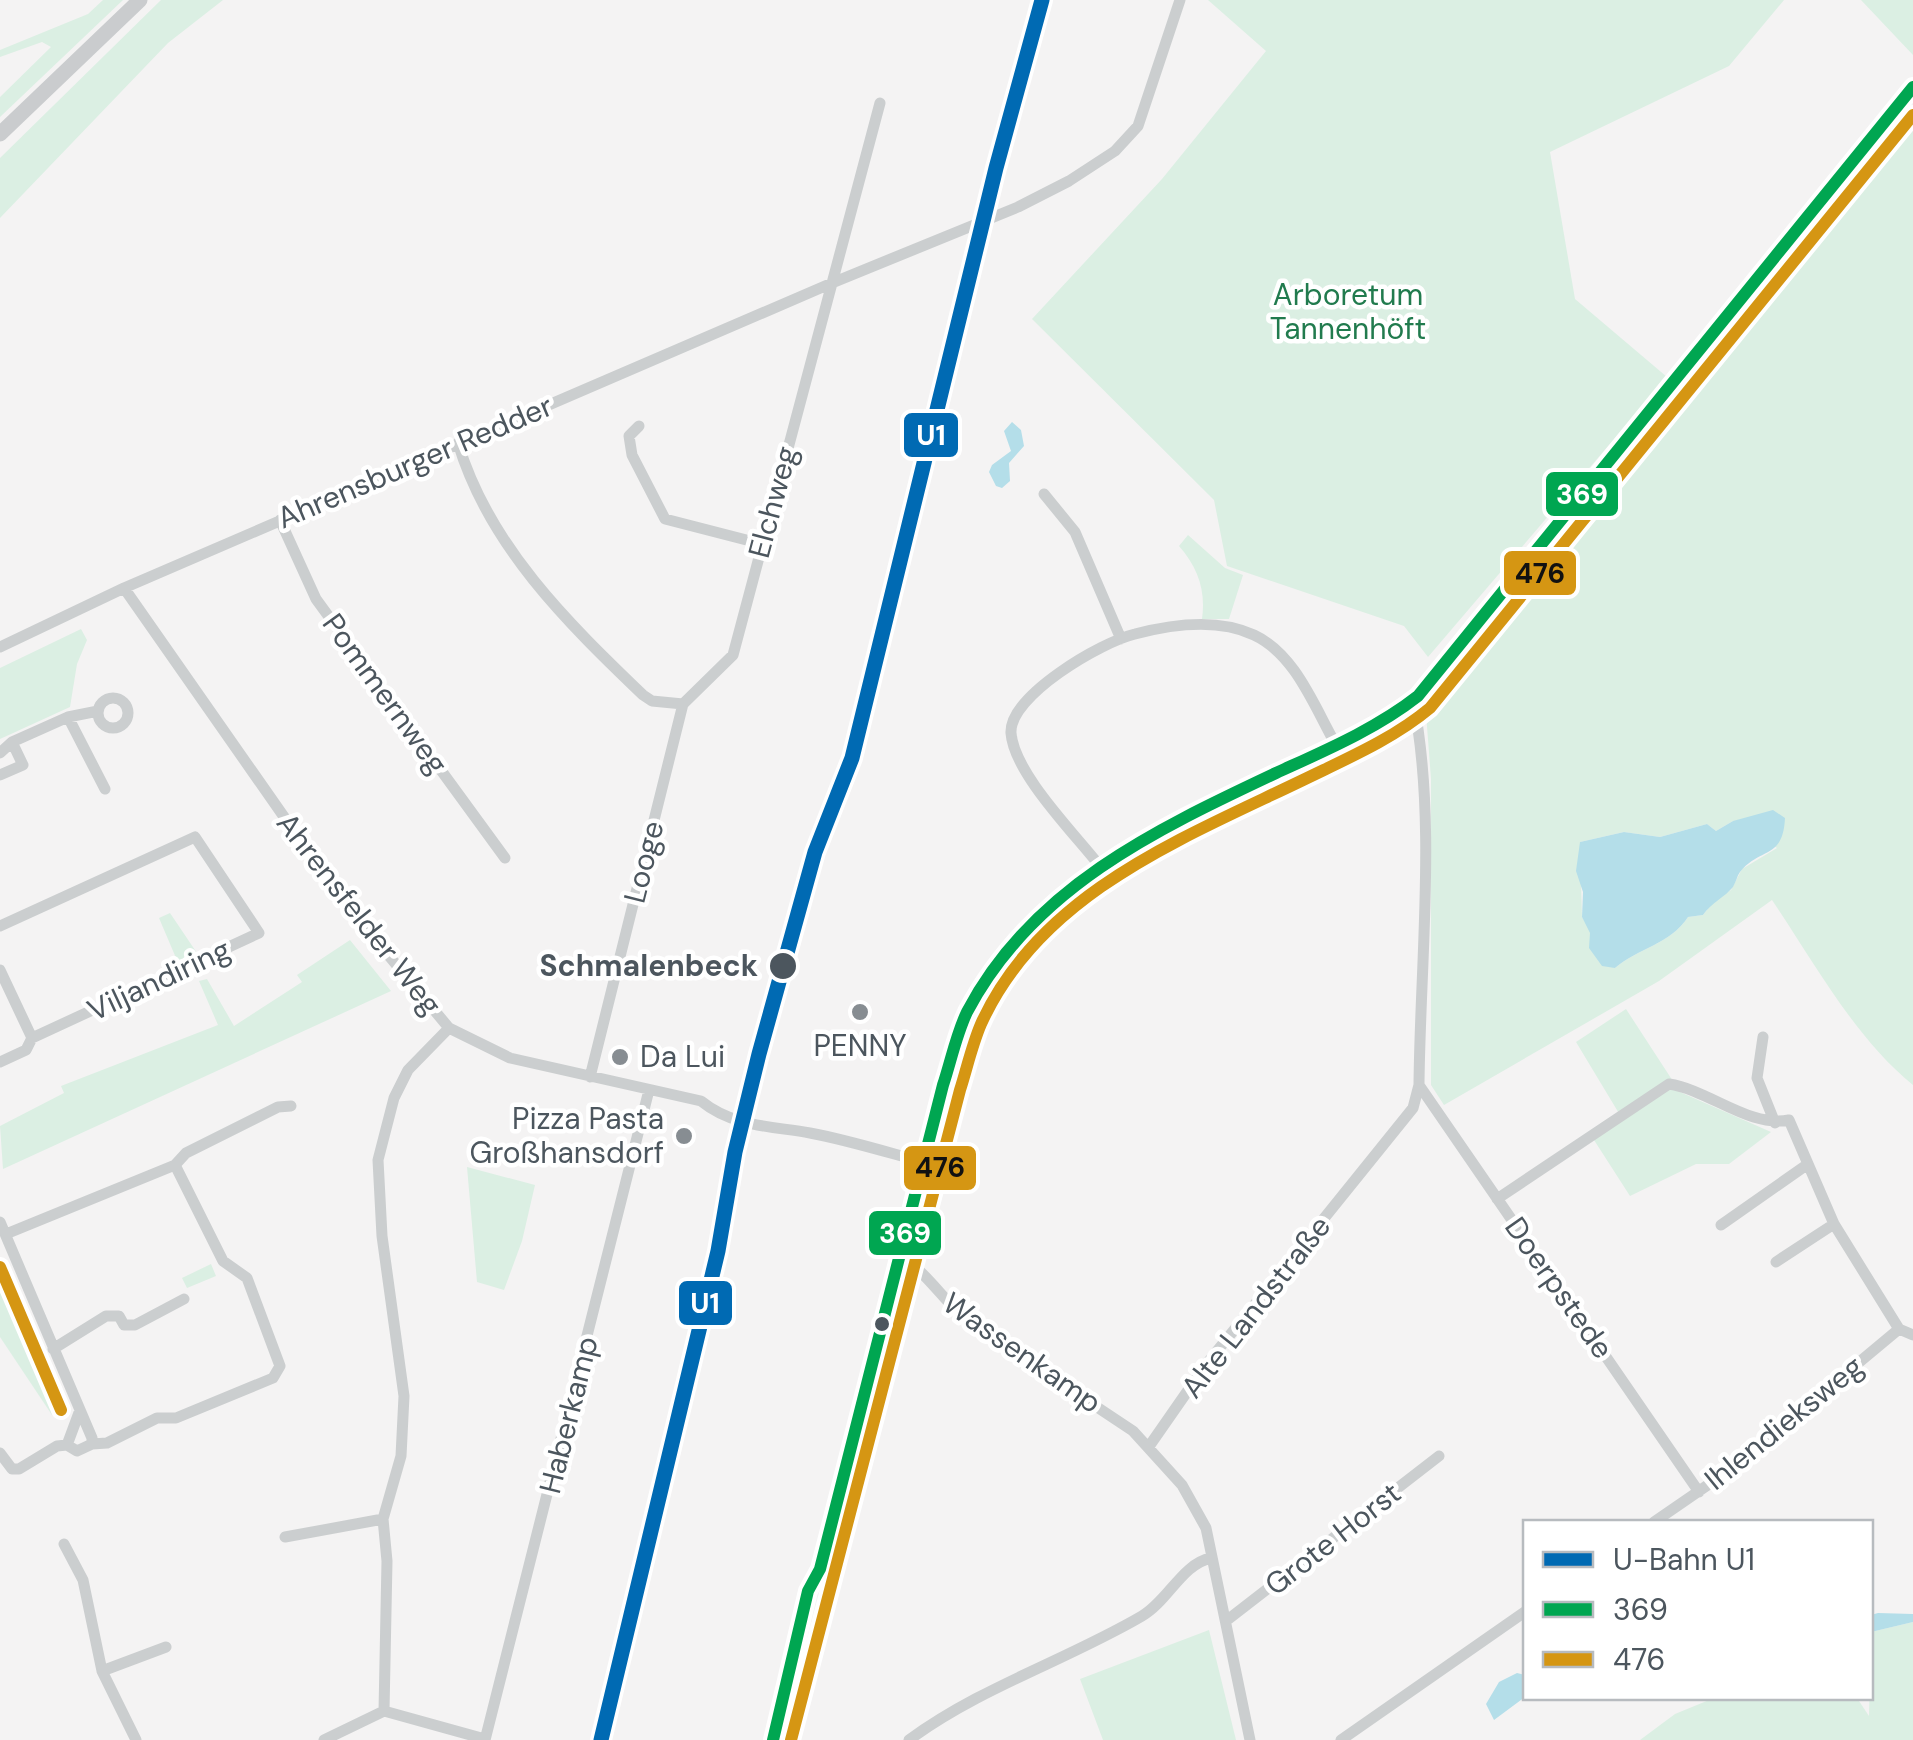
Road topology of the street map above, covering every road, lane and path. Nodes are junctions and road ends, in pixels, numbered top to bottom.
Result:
1 (140, 0) edge
2 (1180, 0) edge
3 (1913, 87) edge
4 (880, 104) dead end
5 (0, 134) edge
6 (832, 282) junction
7 (639, 426) dead end
8 (458, 443) junction
9 (1044, 494) dead end
10 (280, 520) junction
11 (762, 544) junction
12 (124, 588) junction
13 (1121, 638) junction
14 (0, 646) edge
15 (1413, 700) junction
16 (683, 704) junction
17 (98, 710) dead end
18 (68, 716) junction
19 (12, 742) junction
20 (1336, 743) junction
21 (0, 753) edge
22 (0, 775) edge
23 (105, 789) dead end
24 (504, 858) dead end
25 (1099, 865) junction
26 (0, 926) edge
27 (0, 970) edge
28 (448, 1028) junction
29 (1763, 1037) dead end
30 (32, 1038) junction
31 (0, 1062) edge
32 (590, 1078) junction
33 (1419, 1085) junction
34 (649, 1090) junction
35 (291, 1106) dead end
36 (1775, 1123) junction
37 (924, 1162) junction
38 (175, 1164) junction
39 (1808, 1164) junction
40 (1497, 1199) junction
41 (1834, 1224) junction
42 (1722, 1225) dead end
43 (3, 1228) edge
44 (12, 1256) junction
45 (900, 1256) junction
46 (1776, 1262) dead end
47 (0, 1264) edge
48 (184, 1299) dead end
49 (1899, 1330) junction
50 (1913, 1335) edge
51 (53, 1349) junction
52 (80, 1410) junction
53 (67, 1444) junction
54 (92, 1444) junction
55 (1150, 1445) junction
56 (0, 1453) edge
57 (1439, 1456) dead end
58 (1699, 1492) junction
59 (382, 1519) junction
60 (1657, 1520) edge
61 (285, 1537) dead end
62 (64, 1544) dead end
63 (1212, 1558) junction
64 (1523, 1613) edge
65 (1226, 1621) junction
66 (166, 1647) dead end
67 (102, 1672) junction
68 (384, 1711) junction
69 (485, 1739) edge
70 (136, 1740) edge
71 (324, 1740) edge
72 (773, 1740) edge
73 (909, 1740) edge
74 (1250, 1740) edge
75 (1340, 1740) edge

1 - 5 main road
2 - 6 street, Ahrensburger Redder
3 - 15 street
4 - 6 street
6 - 8 street, Ahrensburger Redder
6 - 11 street, Elchweg
7 - 11 street
8 - 10 street, Ahrensburger Redder
8 - 16 street
9 - 13 street
10 - 12 street, Ahrensburger Redder
10 - 24 street, Pommernweg
11 - 16 street, Elchweg
12 - 14 street, Ahrensburger Redder
12 - 28 street, Ahrensfelder Weg
13 - 20 street
13 - 25 street
15 - 20 street
15 - 33 street, Alte Landstraße
16 - 32 street, Looge
17 - 18 street
18 - 19 street
18 - 23 street
19 - 21 street
19 - 22 street
20 - 25 street
25 - 37 street
26 - 30 street, Viljandiring
27 - 30 street
28 - 32 street, Ahrensfelder Weg
28 - 59 street
29 - 36 street
30 - 31 street, Viljandiring
32 - 34 street, Ahrensfelder Weg
33 - 40 street, Doerpstede
33 - 55 street, Alte Landstraße
34 - 37 street, Ahrensfelder Weg
34 - 69 street, Haberkamp
35 - 38 street
36 - 39 street
36 - 40 street
37 - 45 street
38 - 43 street
38 - 54 street
39 - 41 street
39 - 42 street
40 - 58 street, Doerpstede
41 - 46 street
41 - 49 street
43 - 44 street
44 - 47 street
44 - 51 street
45 - 55 street, Wassenkamp
45 - 72 street
48 - 51 street
49 - 50 street
49 - 58 street, Ihlendieksweg
51 - 52 street
52 - 53 street
52 - 54 street
53 - 54 street
53 - 56 street
55 - 63 street
57 - 65 street, Grote Horst
58 - 60 street, Ihlendieksweg
59 - 61 street
59 - 68 street
62 - 67 street
63 - 65 street
63 - 73 street
64 - 75 street
65 - 74 street
66 - 67 street
67 - 70 street
68 - 69 street
68 - 71 street

